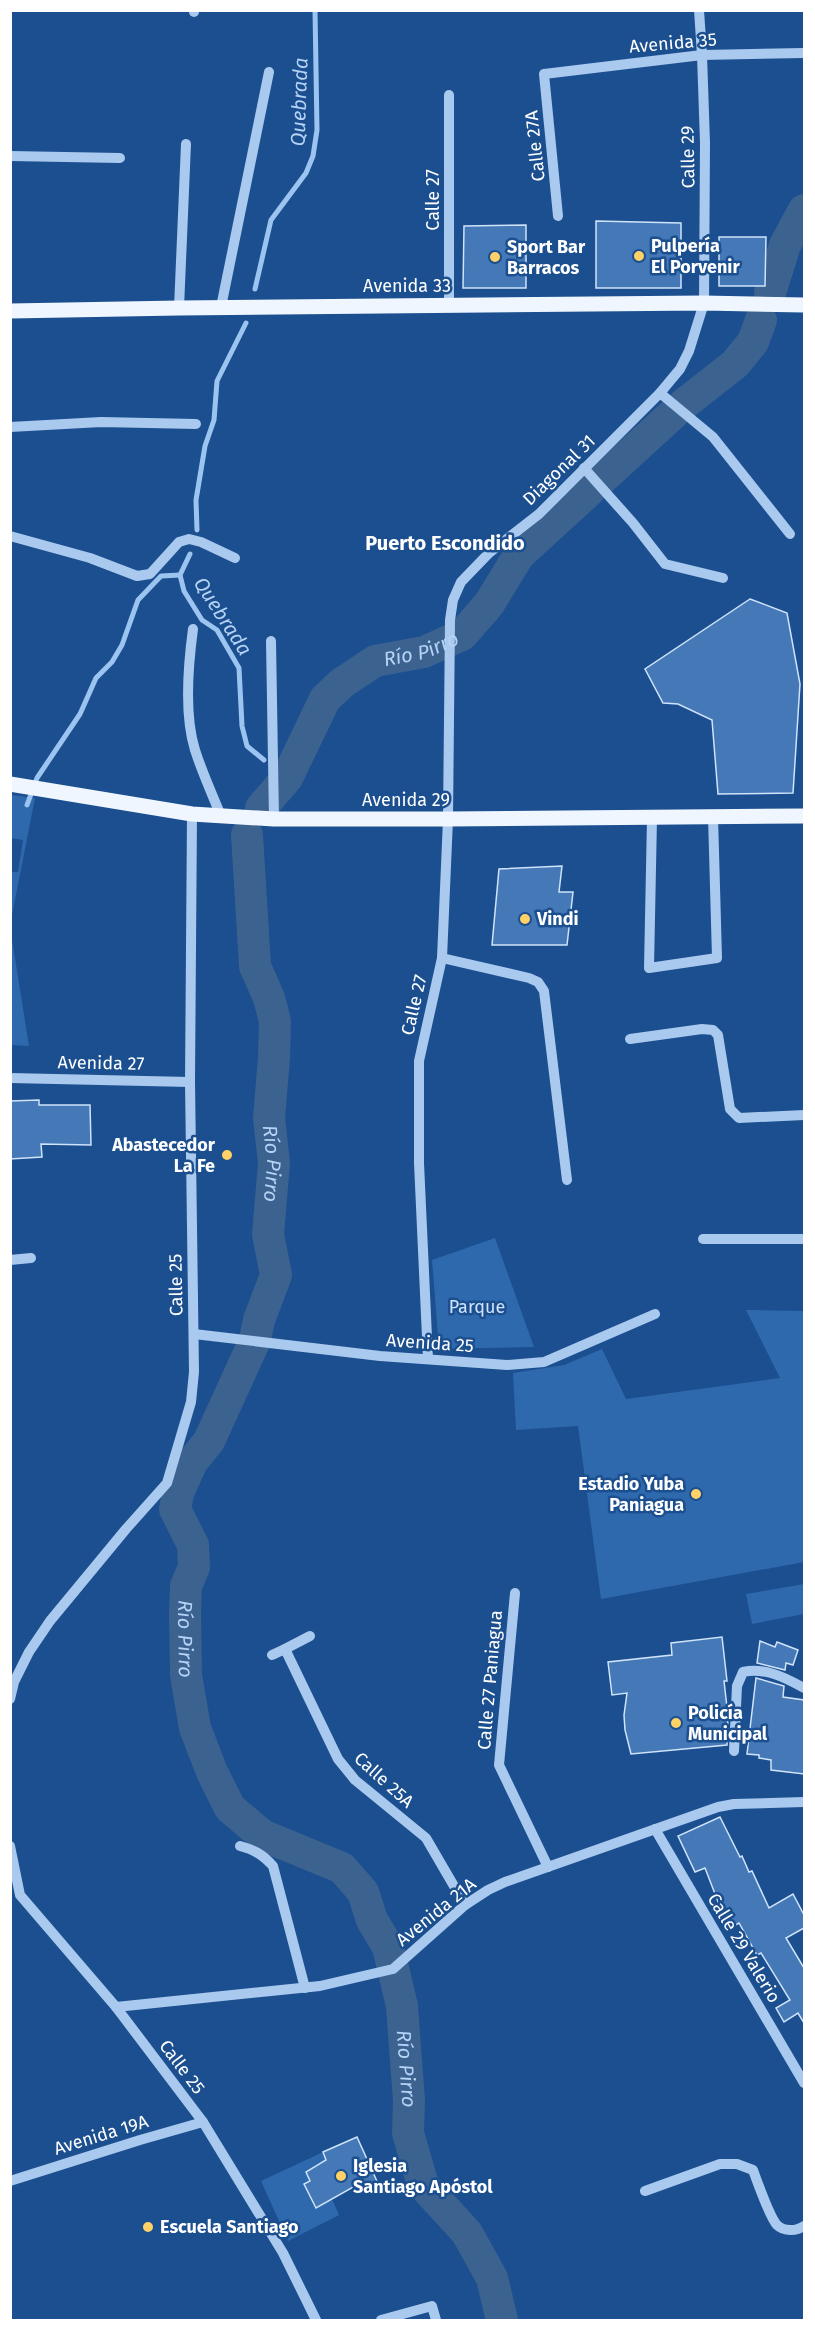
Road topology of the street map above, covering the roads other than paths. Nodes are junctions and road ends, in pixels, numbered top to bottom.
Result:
1 (699, 10) edge
2 (804, 53) edge
3 (702, 55) junction
4 (269, 72) dead end
5 (544, 74) joint
6 (449, 95) dead end
7 (186, 144) dead end
8 (10, 156) edge
9 (120, 158) dead end
10 (558, 216) dead end
11 (704, 303) junction
12 (449, 305) junction
13 (804, 305) edge
14 (221, 307) junction
15 (179, 308) junction
16 (10, 311) edge
17 (660, 393) junction
18 (196, 424) dead end
19 (10, 427) edge
20 (584, 468) junction
21 (790, 534) dead end
22 (10, 536) edge
23 (235, 558) dead end
24 (723, 578) dead end
25 (193, 629) dead end
26 (271, 641) dead end
27 (449, 659) joint
28 (14, 784) edge
29 (192, 814) junction
30 (220, 816) junction
31 (713, 816) junction
32 (804, 816) edge
33 (652, 818) junction
34 (274, 819) junction
35 (448, 819) junction
36 (442, 958) junction
37 (630, 1040) dead end
38 (10, 1078) edge
39 (190, 1082) junction
40 (804, 1115) edge
41 (567, 1180) dead end
42 (703, 1239) dead end
43 (804, 1239) edge
44 (31, 1258) dead end
45 (10, 1260) edge
46 (655, 1314) dead end
47 (194, 1334) junction
48 (428, 1359) junction
49 (515, 1593) dead end
50 (310, 1636) dead end
51 (285, 1649) junction
52 (272, 1655) dead end
53 (804, 1688) edge
54 (10, 1699) edge
55 (734, 1751) dead end
56 (804, 1802) edge
57 (655, 1829) junction
58 (10, 1845) edge
59 (240, 1846) dead end
60 (548, 1867) junction
61 (15, 1895) edge
62 (465, 1905) junction
63 (305, 1988) junction
64 (116, 2007) junction
65 (804, 2083) edge
66 (203, 2122) junction
67 (10, 2181) edge
68 (645, 2191) dead end
69 (804, 2226) edge
70 (316, 2320) edge
71 (381, 2320) edge
72 (436, 2320) edge

1 - 3 street, Calle 29
2 - 3 street, Avenida 35
3 - 5 street, Avenida 35
3 - 11 street, Calle 29
4 - 14 street
5 - 10 street, Calle 27A
6 - 12 street, Calle 27
7 - 15 street
8 - 9 street
11 - 12 main road, Avenida 33
11 - 13 main road, Avenida 33
11 - 17 street, Diagonal 31
12 - 14 main road, Avenida 33
14 - 15 main road, Avenida 33
15 - 16 main road, Avenida 33
17 - 20 street, Diagonal 31
17 - 21 street
18 - 19 street
20 - 24 street
20 - 27 street, Diagonal 31
22 - 23 street
25 - 30 street
26 - 34 street
27 - 35 street, Calle 27
28 - 29 main road, Avenida 29
29 - 30 main road, Avenida 29
29 - 39 street, Calle 25
30 - 34 main road, Avenida 29
31 - 32 main road, Avenida 29
31 - 33 main road, Avenida 29
31 - 33 street
33 - 35 main road, Avenida 29
34 - 35 main road, Avenida 29
35 - 36 street, Calle 27
36 - 41 street
36 - 48 street, Calle 27
37 - 40 street
38 - 39 street, Avenida 27
39 - 47 street, Calle 25
42 - 43 street
44 - 45 street
46 - 48 street, Avenida 25
47 - 48 street, Avenida 25
47 - 54 street, Calle 25
49 - 60 street, Calle 27 Paniagua
50 - 51 street
51 - 52 street
51 - 62 street, Calle 25A
53 - 55 street
56 - 57 street, Avenida 21A
57 - 60 street, Avenida 21A
57 - 65 street, Calle 29 Valerio
58 - 61 street, Calle 25
59 - 63 street
60 - 62 street, Avenida 21A
61 - 64 street, Calle 25
62 - 63 street, Avenida 21A
63 - 64 street, Avenida 21A
64 - 66 street, Calle 25
66 - 67 street, Avenida 19A
66 - 70 street, Calle 25
68 - 69 street
71 - 72 street

